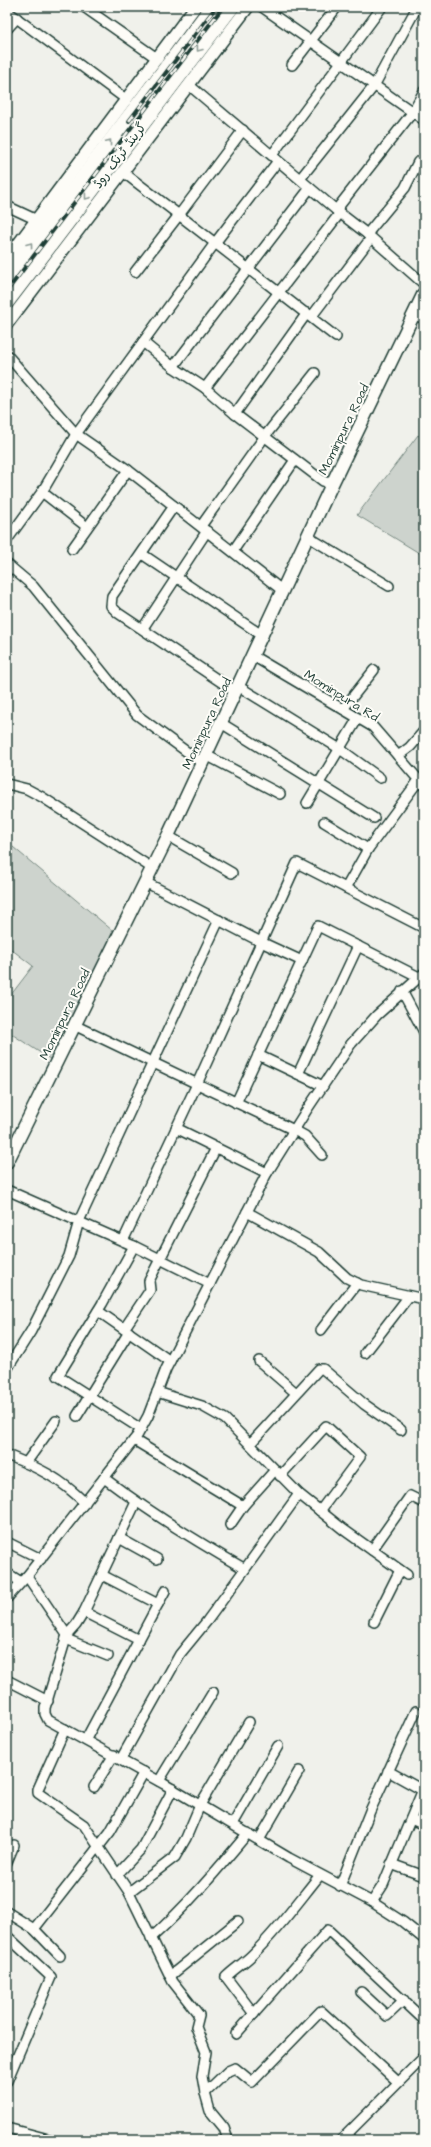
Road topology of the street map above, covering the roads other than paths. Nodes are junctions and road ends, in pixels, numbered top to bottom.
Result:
1 (84, 7) edge
2 (195, 7) edge
3 (212, 7) edge
4 (232, 7) edge
5 (248, 7) edge
6 (262, 7) edge
7 (337, 7) edge
8 (382, 7) edge
9 (417, 7) edge
10 (7, 11) edge
11 (17, 18) junction
12 (198, 26) junction
13 (7, 29) edge
14 (210, 35) junction
15 (310, 41) junction
16 (158, 59) junction
17 (341, 63) junction
18 (292, 65) dead end
19 (189, 85) junction
20 (374, 86) junction
21 (424, 91) edge
22 (127, 100) junction
23 (412, 114) junction
24 (424, 120) edge
25 (243, 130) junction
26 (275, 158) junction
27 (418, 162) dead end
28 (123, 172) junction
29 (300, 179) junction
30 (310, 188) junction
31 (7, 206) edge
32 (338, 212) junction
33 (179, 215) junction
34 (37, 220) junction
35 (369, 236) junction
36 (215, 243) junction
37 (7, 259) edge
38 (248, 269) junction
39 (135, 272) dead end
40 (7, 277) edge
41 (424, 284) edge
42 (279, 293) junction
43 (424, 293) edge
44 (7, 302) edge
45 (310, 315) junction
46 (419, 316) edge
47 (7, 324) edge
48 (336, 337) dead end
49 (143, 342) junction
50 (7, 355) edge
51 (173, 367) junction
52 (315, 373) dead end
53 (205, 388) junction
54 (236, 414) junction
55 (76, 434) junction
56 (265, 436) junction
57 (295, 460) junction
58 (128, 470) junction
59 (332, 484) junction
60 (42, 492) junction
61 (174, 506) junction
62 (87, 527) junction
63 (204, 529) junction
64 (308, 536) junction
65 (7, 540) edge
66 (72, 548) dead end
67 (233, 551) junction
68 (142, 554) junction
69 (7, 564) edge
70 (177, 577) junction
71 (389, 586) dead end
72 (283, 591) junction
73 (143, 628) junction
74 (262, 636) junction
75 (253, 656) junction
76 (374, 670) dead end
77 (237, 689) junction
78 (343, 709) junction
79 (358, 718) junction
80 (221, 723) junction
81 (424, 731) edge
82 (340, 749) junction
83 (398, 756) junction
84 (204, 759) junction
85 (380, 778) dead end
86 (319, 783) junction
87 (421, 783) edge
88 (7, 784) edge
89 (280, 794) dead end
90 (307, 803) dead end
91 (374, 818) dead end
92 (324, 822) dead end
93 (168, 836) junction
94 (368, 849) junction
95 (152, 868) junction
96 (232, 873) dead end
97 (145, 882) junction
98 (346, 888) junction
99 (219, 920) junction
100 (424, 928) edge
101 (261, 942) junction
102 (358, 946) junction
103 (302, 961) junction
104 (422, 975) edge
105 (402, 991) junction
106 (74, 1025) junction
107 (424, 1032) edge
108 (258, 1055) junction
109 (153, 1063) junction
110 (298, 1074) junction
111 (197, 1084) junction
112 (322, 1086) junction
113 (236, 1103) junction
114 (176, 1128) junction
115 (294, 1130) junction
116 (216, 1148) junction
117 (322, 1155) dead end
118 (7, 1162) edge
119 (267, 1173) junction
120 (7, 1190) edge
121 (247, 1212) junction
122 (80, 1221) junction
123 (123, 1240) junction
124 (134, 1246) junction
125 (161, 1259) junction
126 (356, 1283) junction
127 (210, 1284) junction
128 (409, 1296) junction
129 (424, 1299) edge
130 (98, 1310) junction
131 (321, 1330) dead end
132 (127, 1331) junction
133 (365, 1353) dead end
134 (259, 1360) dead end
135 (170, 1362) junction
136 (7, 1369) edge
137 (157, 1392) junction
138 (296, 1393) junction
139 (90, 1397) junction
140 (77, 1416) dead end
141 (56, 1421) dead end
142 (140, 1429) junction
143 (401, 1430) dead end
144 (134, 1440) junction
145 (250, 1444) junction
146 (7, 1455) edge
147 (26, 1463) junction
148 (278, 1473) junction
149 (104, 1478) junction
150 (299, 1494) junction
151 (423, 1500) edge
152 (85, 1502) junction
153 (136, 1502) junction
154 (243, 1506) junction
155 (320, 1511) junction
156 (230, 1525) dead end
157 (119, 1538) junction
158 (7, 1542) edge
159 (372, 1550) junction
160 (41, 1559) junction
161 (157, 1559) dead end
162 (244, 1568) junction
163 (7, 1573) edge
164 (102, 1575) junction
165 (24, 1579) junction
166 (165, 1591) dead end
167 (7, 1598) edge
168 (158, 1604) junction
169 (84, 1612) junction
170 (374, 1622) dead end
171 (67, 1637) junction
172 (139, 1640) junction
173 (108, 1656) dead end
174 (7, 1680) edge
175 (213, 1692) dead end
176 (48, 1700) junction
177 (416, 1711) dead end
178 (249, 1722) dead end
179 (65, 1729) junction
180 (86, 1739) junction
181 (278, 1746) dead end
182 (118, 1757) junction
183 (299, 1771) dead end
184 (388, 1771) junction
185 (144, 1772) junction
186 (159, 1781) junction
187 (94, 1787) dead end
188 (173, 1789) junction
189 (423, 1789) edge
190 (200, 1805) junction
191 (411, 1819) junction
192 (233, 1824) junction
193 (424, 1825) edge
194 (248, 1833) junction
195 (259, 1840) junction
196 (14, 1845) dead end
197 (98, 1847) junction
198 (7, 1862) edge
199 (391, 1864) junction
200 (118, 1875) junction
201 (320, 1875) junction
202 (424, 1876) edge
203 (340, 1886) junction
204 (129, 1892) junction
205 (372, 1902) junction
206 (7, 1912) edge
207 (238, 1922) dead end
208 (34, 1929) junction
209 (7, 1936) edge
210 (151, 1938) junction
211 (424, 1939) edge
212 (60, 1956) dead end
213 (170, 1976) junction
214 (361, 1992) dead end
215 (404, 2000) junction
216 (254, 2014) junction
217 (424, 2020) edge
218 (236, 2034) dead end
219 (424, 2057) edge
220 (7, 2081) edge
221 (398, 2082) junction
222 (205, 2093) junction
223 (7, 2128) edge
224 (52, 2140) edge
225 (228, 2140) edge
226 (341, 2140) edge

1 - 16 street
2 - 16 street
3 - 12 main road, گرینڈ ٹرنک روڈ
4 - 14 main road, گرینڈ ٹرنک روڈ
5 - 19 street
6 - 15 street
7 - 15 street
8 - 17 street
9 - 20 street
10 - 11 street
11 - 13 street
11 - 22 street
12 - 14 main road
40 -> 12 main road, گرینڈ ٹرنک روڈ
14 -> 44 main road, گرینڈ ٹرنک روڈ
15 - 17 street
15 - 18 street
16 - 22 street
17 - 20 street
17 - 26 street
19 - 25 street
19 - 28 street
20 - 23 street
20 - 29 street
21 - 23 street
22 - 34 street
23 - 24 street
23 - 32 street
25 - 26 street
25 - 33 street
26 - 29 street
26 - 36 street
27 - 35 street
28 - 33 street
28 - 47 street
29 - 30 street
30 - 32 street
30 - 38 street
31 - 34 street
32 - 35 street
32 - 42 street
33 - 36 street
33 - 39 street
34 - 37 street
35 - 41 street
35 - 45 street
36 - 38 street
36 - 49 street
38 - 42 street
38 - 51 street
42 - 45 street
42 - 53 street
43 - 46 main road, Mominpura Road
45 - 48 street
45 - 54 street
46 - 59 main road, Mominpura Road
49 - 51 street
49 - 55 street
50 - 55 street
51 - 53 street
52 - 56 street
53 - 54 street
54 - 56 street
55 - 58 street
55 - 60 street
56 - 57 street
56 - 63 street
57 - 59 street
57 - 67 street
58 - 61 street
58 - 62 street
59 - 64 main road, Mominpura Road
60 - 62 street
60 - 65 street
61 - 63 street
61 - 68 street
62 - 66 street
63 - 67 street
63 - 70 street
64 - 71 street
64 - 72 main road, Mominpura Road
67 - 72 street
68 - 70 street
68 - 73 street
69 - 84 street
70 - 73 street
70 - 74 street
72 - 74 main road, Mominpura Road
73 - 77 street
74 - 75 main road, Mominpura Road
75 - 77 main road, Mominpura Road
75 - 78 street, Mominpura Rd
76 - 78 street
77 - 80 main road, Mominpura Road
77 - 82 street
78 - 79 street, Mominpura Rd
79 - 82 street
79 - 83 street, Mominpura Rd
80 - 84 main road, Mominpura Road
80 - 86 street
81 - 83 street
82 - 85 street
82 - 86 street
83 - 87 street, Mominpura Rd
84 - 89 street
84 - 93 main road, Mominpura Road
86 - 90 street
86 - 91 street
87 - 94 street
88 - 95 street
92 - 94 street
93 - 95 main road, Mominpura Road
93 - 96 street
94 - 98 street
95 - 97 main road, Mominpura Road
97 - 99 street
97 - 106 main road, Mominpura Road
98 - 100 street
98 - 101 street
99 - 101 street
99 - 109 street
101 - 103 street
101 - 111 street
102 - 103 street
102 - 104 street
102 - 110 street
103 - 108 street
104 - 105 street
105 - 107 street
105 - 112 street
106 - 109 street
106 - 118 main road, Mominpura Road
108 - 110 street
108 - 113 street
109 - 111 street
109 - 122 street
110 - 112 street
111 - 113 street
111 - 114 street
112 - 115 street
113 - 115 street
114 - 116 street
114 - 123 street
115 - 117 street
115 - 119 street
116 - 119 street
116 - 125 street
119 - 121 street
120 - 122 street
121 - 126 street
121 - 127 street
122 - 123 street
122 - 136 street
123 - 124 street
124 - 125 street
124 - 130 street
125 - 127 street
125 - 132 street
126 - 128 street
126 - 131 street
127 - 135 street
128 - 129 street
128 - 133 street
130 - 132 street
130 - 139 street
132 - 135 street
132 - 139 street
134 - 138 street
135 - 137 street
137 - 142 street
137 - 145 street
138 - 143 street
138 - 145 street
139 - 140 street
139 - 142 street
141 - 147 street
142 - 144 street
144 - 149 street
144 - 154 street
145 - 148 street
146 - 147 street
147 - 152 street
148 - 150 street
148 - 154 street
148 - 155 street
149 - 152 street
149 - 153 street
150 - 155 street
150 - 162 street
151 - 159 street
152 - 160 street
153 - 157 street
153 - 162 street
154 - 156 street
155 - 159 street
157 - 161 street
157 - 164 street
158 - 160 street
159 - 170 street
160 - 165 street
162 - 182 street
163 - 165 street
164 - 168 street
164 - 169 street
165 - 167 street
165 - 171 street
166 - 168 street
168 - 172 street
169 - 171 street
169 - 172 street
171 - 173 street
171 - 176 street
172 - 180 street
174 - 176 street
175 - 186 street
176 - 179 street
177 - 184 street
178 - 190 street
179 - 180 street
179 - 197 street
180 - 182 street
181 - 192 street
182 - 185 street
182 - 187 street
183 - 195 street
184 - 189 street
184 - 203 street
185 - 186 street
185 - 197 street
186 - 188 street
188 - 190 street
188 - 200 street
189 - 191 street
190 - 192 street
190 - 204 street
191 - 193 street
191 - 199 street
192 - 194 street
194 - 195 street
194 - 210 street
195 - 201 street
196 - 198 street
197 - 200 street
197 - 208 street
199 - 202 street
199 - 205 street
200 - 204 street
201 - 203 street
201 - 216 street
203 - 205 street
204 - 210 street
205 - 211 street
206 - 208 street
207 - 213 street
208 - 212 street
209 - 220 street
210 - 213 street
213 - 222 street
214 - 215 street
215 - 216 street
215 - 217 street
216 - 218 street
219 - 221 street
221 - 222 street
221 - 226 street
222 - 225 street
223 - 224 street

